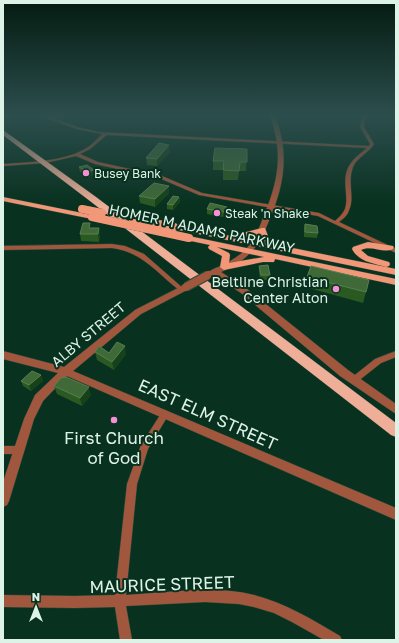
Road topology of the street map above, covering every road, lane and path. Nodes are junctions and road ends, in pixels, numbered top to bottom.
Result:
1 (22, 146) edge
2 (91, 146) edge
3 (281, 146) edge
4 (342, 146) joint
5 (370, 147) joint
6 (76, 154) junction
7 (358, 156) junction
8 (43, 161) junction
9 (3, 166) edge
10 (3, 194) edge
11 (3, 199) edge
12 (272, 206) junction
13 (346, 212) junction
14 (313, 213) junction
15 (337, 222) junction
16 (262, 230) junction
17 (168, 233) junction
18 (221, 237) junction
19 (255, 244) junction
20 (3, 248) edge
21 (278, 248) junction
22 (393, 250) edge
23 (248, 251) junction
24 (303, 262) junction
25 (396, 266) edge
26 (224, 267) junction
27 (396, 272) edge
28 (211, 273) junction
29 (396, 282) edge
30 (183, 288) junction
31 (396, 354) edge
32 (3, 355) edge
33 (66, 371) junction
34 (354, 380) junction
35 (396, 410) edge
36 (165, 414) junction
37 (396, 431) edge
38 (3, 450) edge
39 (18, 450) junction
40 (3, 501) edge
41 (396, 514) edge
42 (3, 601) edge
43 (120, 601) junction
44 (126, 640) edge
45 (336, 640) edge

1 - 8 highway
2 - 6 street
3 - 12 street, ALBY STREET
4 - 5 street
4 - 7 street
5 - 7 street
6 - 8 street
6 - 12 street
7 - 13 street
8 - 9 street
8 - 37 highway
10 - 18 main road, HOMER M ADAMS PARKWAY, bridge
11 - 17 main road, HOMER M ADAMS PARKWAY, bridge
12 - 14 street
12 - 16 street, ALBY STREET
13 - 14 street
13 - 15 street
14 - 15 street
15 - 22 street
16 - 18 main road
16 - 19 street, ALBY STREET
16 - 21 main road
17 - 23 main road, HOMER M ADAMS PARKWAY, bridge
17 - 26 main road
18 - 19 main road, HOMER M ADAMS PARKWAY
19 - 21 main road, HOMER M ADAMS PARKWAY
19 - 23 street, ALBY STREET
20 - 30 street
21 - 27 main road, HOMER M ADAMS PARKWAY
22 - 25 main road
23 - 24 main road, HOMER M ADAMS PARKWAY
23 - 26 street, ALBY STREET
24 - 26 main road
24 - 29 main road, HOMER M ADAMS PARKWAY
26 - 28 street, ALBY STREET
28 - 30 street, ALBY STREET, bridge
28 - 34 street
30 - 33 street, ALBY STREET
31 - 34 street
32 - 33 street, EAST ELM STREET
33 - 36 street, EAST ELM STREET
33 - 39 street, ALBY STREET
34 - 35 street
36 - 41 street, EAST ELM STREET
36 - 43 street
38 - 39 street
39 - 40 street, ALBY STREET
42 - 43 street, MAURICE STREET
43 - 44 street
43 - 45 street, MAURICE STREET

